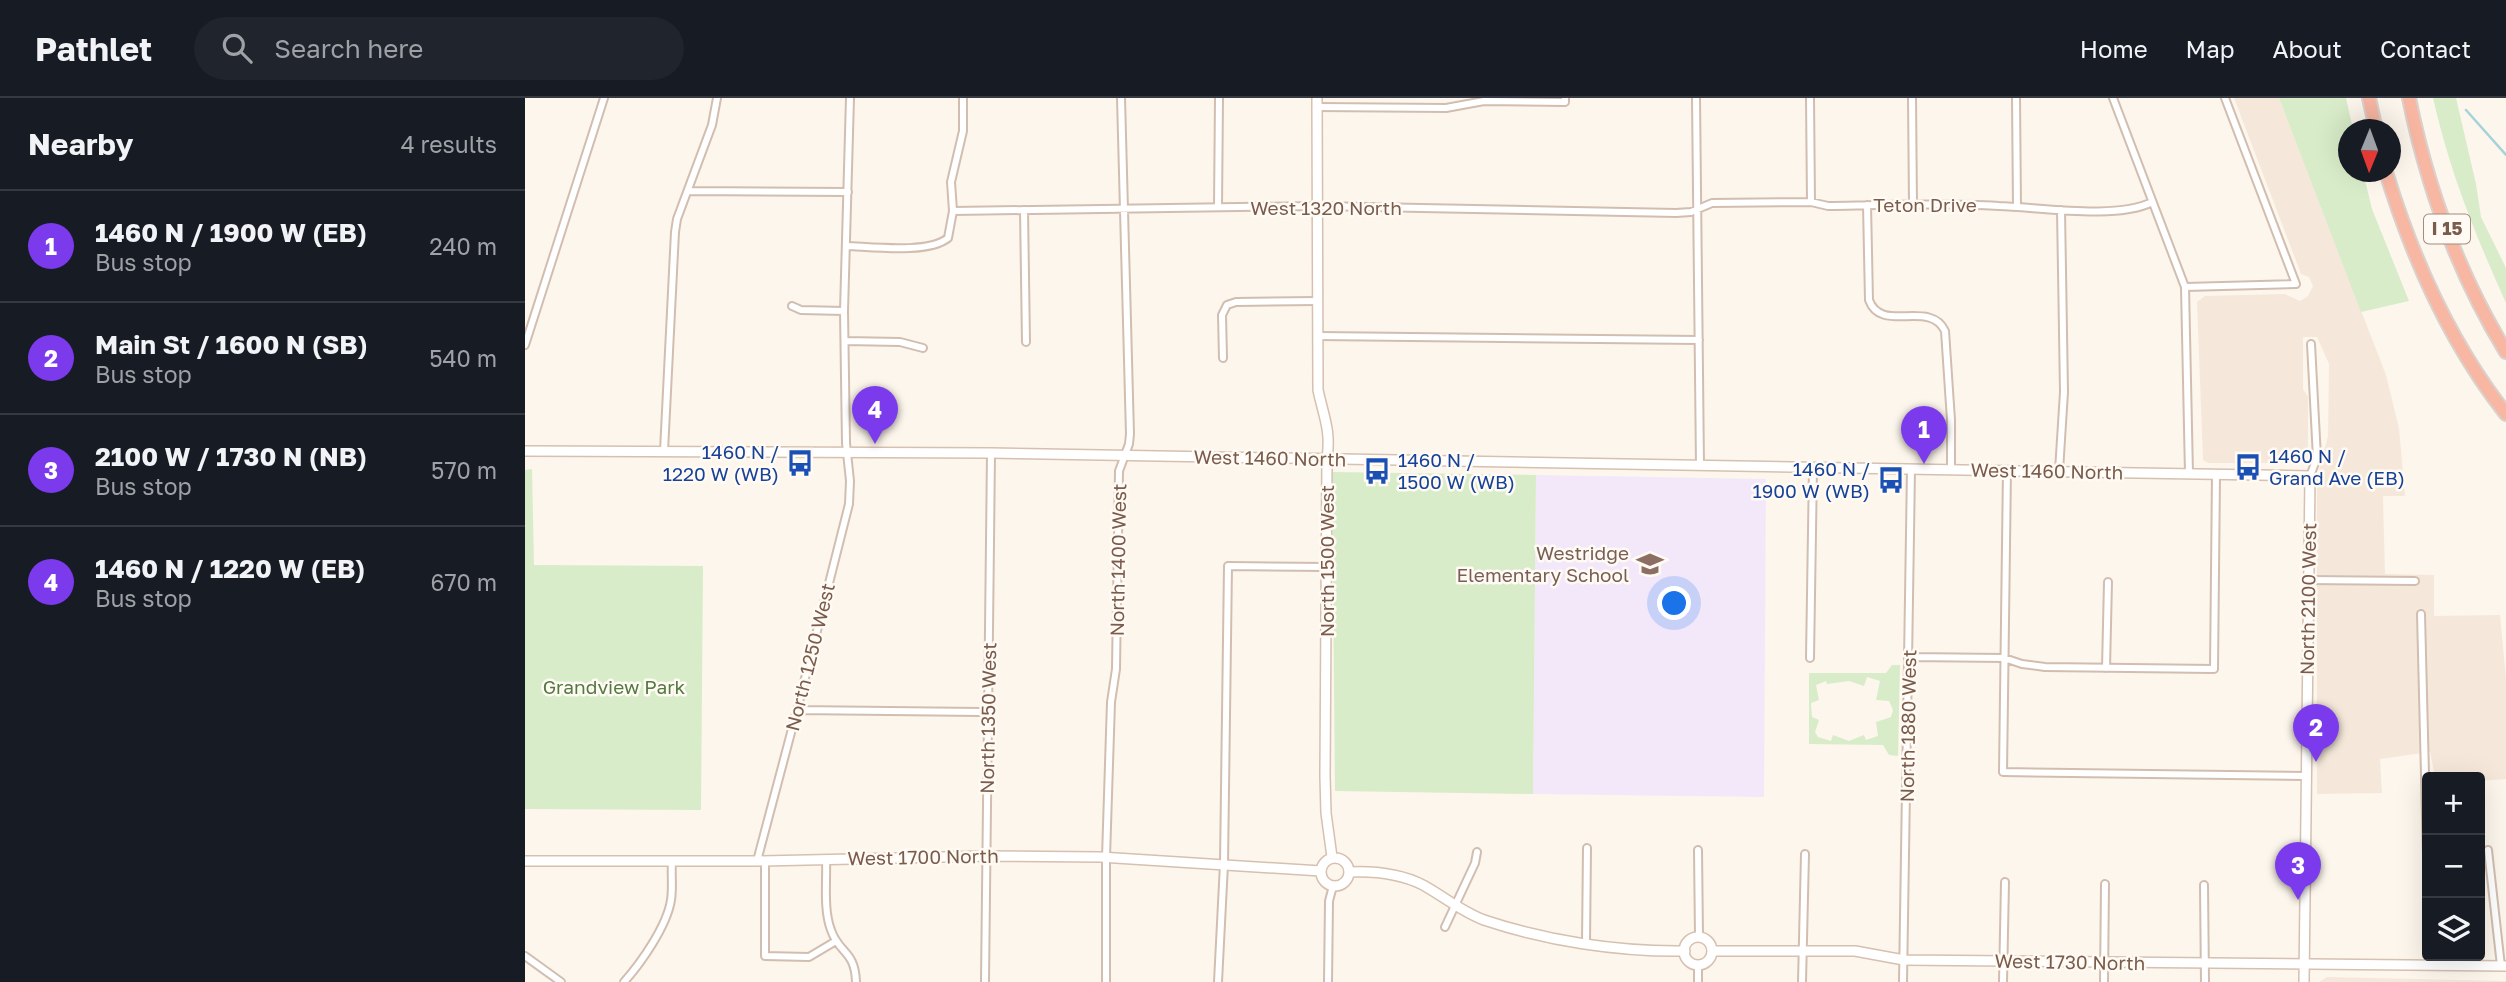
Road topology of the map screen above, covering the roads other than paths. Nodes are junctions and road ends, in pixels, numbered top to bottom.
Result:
1 (604, 98) edge
2 (717, 98) edge
3 (850, 98) edge
4 (963, 98) edge
5 (1121, 98) edge
6 (1219, 98) edge
7 (1696, 98) edge
8 (1811, 98) edge
9 (1912, 98) edge
10 (2016, 98) edge
11 (2113, 98) edge
12 (2225, 98) edge
13 (2369, 98) edge
14 (2409, 98) edge
15 (1565, 100) edge
16 (1317, 103) edge
17 (2374, 119) edge
18 (2390, 182) edge
19 (688, 191) junction
20 (848, 191) junction
21 (1811, 202) junction
22 (2152, 202) junction
23 (1913, 204) junction
24 (1867, 205) junction
25 (1317, 206) junction
26 (1124, 207) junction
27 (1218, 207) junction
28 (2017, 207) junction
29 (1699, 208) junction
30 (1024, 210) junction
31 (2061, 210) junction
32 (953, 211) junction
33 (848, 246) junction
34 (2185, 287) junction
35 (1318, 301) junction
36 (792, 306) dead end
37 (844, 311) junction
38 (1318, 336) junction
39 (1699, 340) junction
40 (845, 341) junction
41 (1025, 342) dead end
42 (2311, 344) dead end
43 (525, 345) edge
44 (923, 348) dead end
45 (2506, 352) edge
46 (1223, 358) dead end
47 (2506, 414) edge
48 (525, 451) edge
49 (664, 451) junction
50 (848, 452) junction
51 (991, 453) junction
52 (1123, 455) junction
53 (1327, 459) junction
54 (1700, 466) junction
55 (1813, 468) junction
56 (1911, 469) junction
57 (1951, 469) junction
58 (2007, 470) junction
59 (2059, 471) junction
60 (2189, 474) junction
61 (2216, 475) junction
62 (2310, 476) junction
63 (1327, 567) junction
64 (2308, 580) junction
65 (2415, 581) dead end
66 (2108, 582) dead end
67 (2421, 614) dead end
68 (1909, 657) junction
69 (2004, 658) junction
70 (1810, 659) dead end
71 (2106, 668) junction
72 (797, 710) junction
73 (988, 715) junction
74 (2305, 776) junction
75 (2427, 835) edge
76 (1587, 848) dead end
77 (1698, 850) dead end
78 (2488, 850) dead end
79 (1478, 852) dead end
80 (1805, 854) dead end
81 (987, 856) junction
82 (1107, 857) junction
83 (1332, 857) junction
84 (826, 859) junction
85 (525, 861) edge
86 (761, 861) junction
87 (671, 862) junction
88 (1224, 864) junction
89 (1321, 871) junction
90 (1350, 872) junction
91 (2005, 882) dead end
92 (2105, 884) dead end
93 (2204, 885) dead end
94 (1333, 886) junction
95 (1455, 904) junction
96 (1445, 927) dead end
97 (1699, 937) junction
98 (836, 941) junction
99 (1585, 943) junction
100 (1685, 951) junction
101 (1712, 951) junction
102 (1803, 951) junction
103 (525, 957) edge
104 (1904, 960) junction
105 (2422, 960) edge
106 (2003, 961) junction
107 (2442, 961) edge
108 (2104, 962) junction
109 (2204, 964) junction
110 (1698, 965) junction
111 (2305, 965) junction
112 (2504, 966) edge
113 (561, 982) edge
114 (624, 982) edge
115 (856, 982) edge
116 (985, 982) edge
117 (1106, 982) edge
118 (1218, 982) edge
119 (1328, 982) edge
120 (1697, 982) edge
121 (1802, 982) edge
122 (1903, 982) edge
123 (2003, 982) edge
124 (2104, 982) edge
125 (2204, 982) edge
126 (2305, 982) edge

1 - 43 street
2 - 19 street
3 - 20 street, North 1250 West
4 - 32 street
5 - 26 street, North 1400 West
6 - 27 street
7 - 29 street
8 - 21 street
9 - 23 street
10 - 28 street
11 - 22 street
12 - 34 street
13 - 17 highway
14 - 45 highway, I 15
15 - 16 street
16 - 25 street, North 1500 West
18 - 47 highway, I 15
19 - 20 street
19 - 49 street
20 - 33 street, North 1250 West
21 - 24 street, Teton Drive
21 - 29 street, Teton Drive
22 - 31 street, Teton Drive
22 - 34 street
23 - 24 street, Teton Drive
23 - 28 street, Teton Drive
24 - 57 street
25 - 27 street, West 1320 North
25 - 29 street, West 1320 North
25 - 35 street, North 1500 West
26 - 27 street, West 1320 North
26 - 30 street, West 1320 North
26 - 52 street, North 1400 West
28 - 31 street, Teton Drive
29 - 39 street
30 - 32 street, West 1320 North
30 - 41 street
31 - 59 street
32 - 33 street
33 - 37 street, North 1250 West
34 - 60 street
35 - 38 street, North 1500 West
35 - 46 street
36 - 37 street
37 - 40 street, North 1250 West
38 - 39 street
38 - 53 street, North 1500 West
39 - 54 street
40 - 44 street
40 - 50 street, North 1250 West
42 - 62 street, North 2100 West
48 - 49 street, West 1460 North
49 - 50 street, West 1460 North
50 - 51 street, West 1460 North
50 - 72 street, North 1250 West
51 - 52 street, West 1460 North
51 - 73 street, North 1350 West
52 - 53 street, West 1460 North
52 - 82 street, North 1400 West
53 - 54 street, West 1460 North
53 - 63 street, North 1500 West
54 - 55 street, West 1460 North
55 - 56 street, West 1460 North
55 - 70 street
56 - 57 street, West 1460 North
56 - 68 street, North 1880 West
57 - 58 street, West 1460 North
58 - 59 street, West 1460 North
58 - 69 street
59 - 60 street, West 1460 North
60 - 61 street, West 1460 North
61 - 62 street, West 1460 North
61 - 71 street
62 - 64 street, North 2100 West
63 - 83 street, North 1500 West
63 - 88 street
64 - 65 street
64 - 74 street, North 2100 West
66 - 71 street
67 - 75 street
68 - 69 street
68 - 104 street, North 1880 West
69 - 71 street
69 - 74 street
72 - 73 street
72 - 86 street, North 1250 West
73 - 81 street, North 1350 West
74 - 111 street, North 2100 West
76 - 99 street
77 - 97 street
78 - 112 street
79 - 95 street
80 - 102 street
81 - 82 street, West 1700 North
81 - 84 street, West 1700 North
81 - 116 street, North 1350 West
82 - 88 street, West 1700 North
82 - 117 street, North 1400 West
83 - 89 street
83 - 90 street
84 - 86 street, West 1700 North
84 - 98 street
85 - 87 street, West 1700 North
86 - 87 street, West 1700 North
86 - 98 street, North 1250 West
87 - 114 street
88 - 89 street, West 1700 North
88 - 118 street
89 - 94 street
90 - 94 street
90 - 95 street
91 - 106 street
92 - 108 street
93 - 109 street
94 - 119 street
95 - 96 street
95 - 99 street
97 - 100 street
97 - 101 street
98 - 115 street
99 - 100 street
100 - 110 street
101 - 102 street, West 1730 North
101 - 110 street
102 - 104 street, West 1730 North
102 - 121 street
103 - 113 street
104 - 106 street, West 1730 North
104 - 122 street, North 1880 West
105 - 111 street, West 1730 North
106 - 108 street, West 1730 North
106 - 123 street
107 - 112 street
108 - 109 street, West 1730 North
108 - 124 street
109 - 111 street, West 1730 North
109 - 125 street
110 - 120 street
111 - 126 street, North 2100 West

